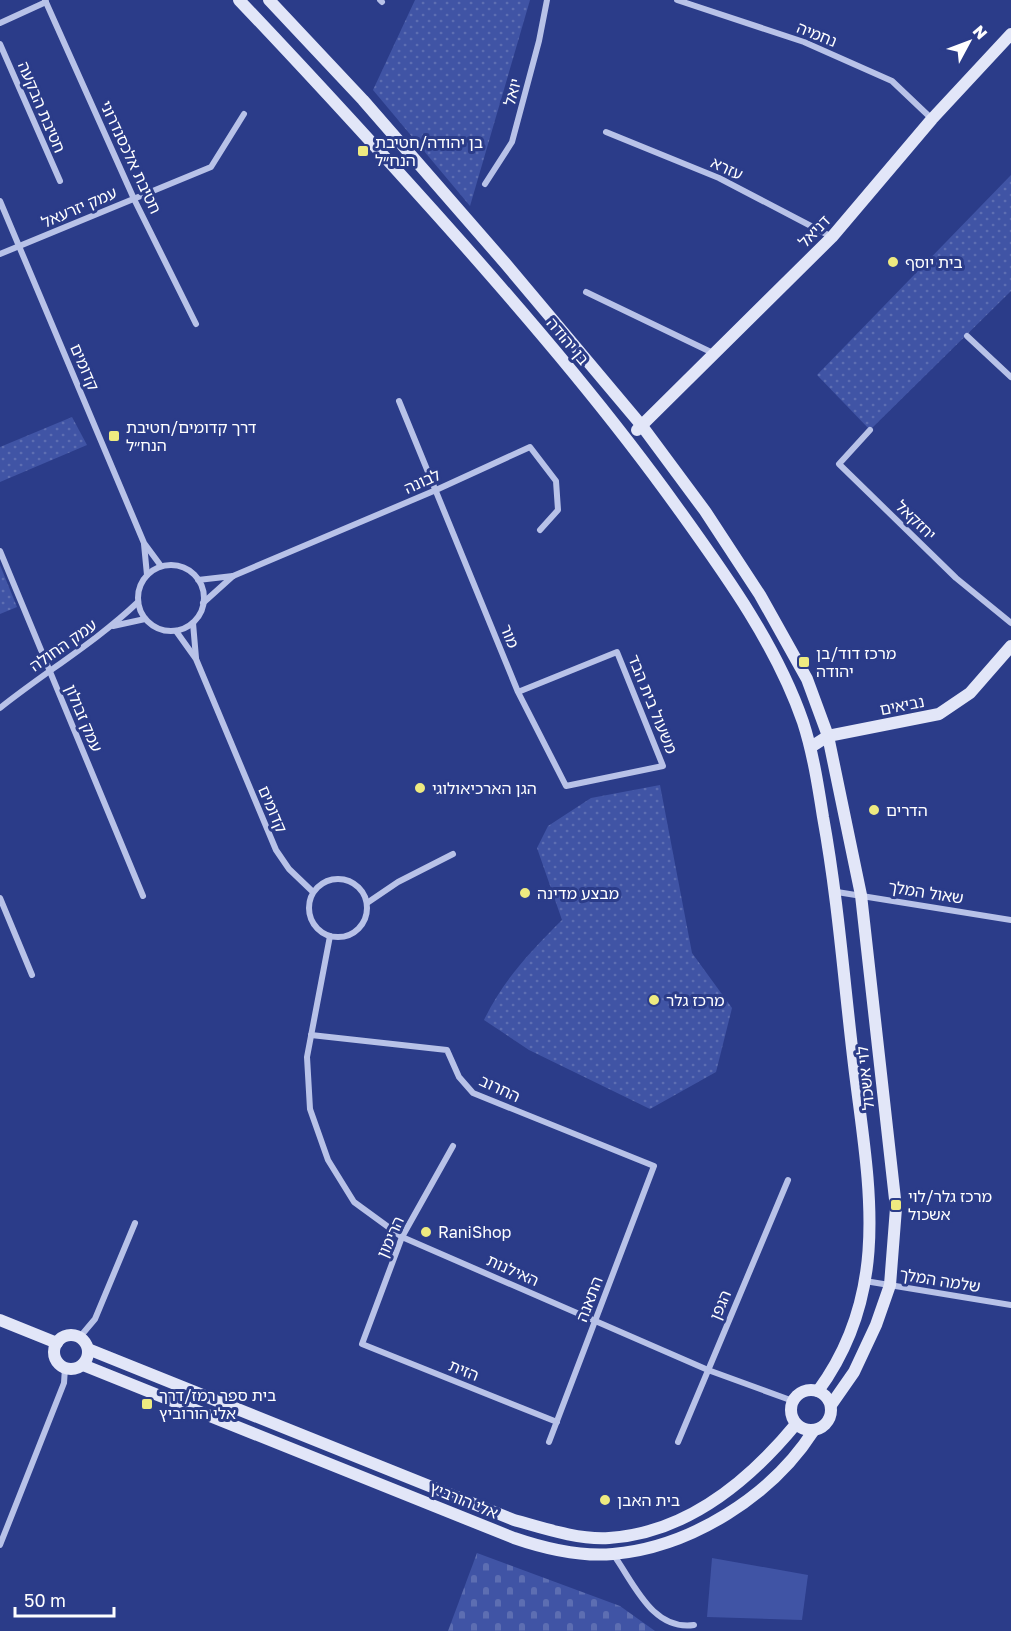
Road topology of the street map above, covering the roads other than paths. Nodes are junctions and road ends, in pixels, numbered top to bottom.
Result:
1 (239, 0) edge
2 (269, 0) edge
3 (547, 0) edge
4 (677, 0) edge
5 (46, 1) edge
6 (0, 23) edge
7 (1011, 34) edge
8 (0, 44) edge
9 (244, 114) dead end
10 (932, 119) junction
11 (606, 132) dead end
12 (60, 181) dead end
13 (485, 184) dead end
14 (134, 199) junction
15 (0, 201) edge
16 (832, 237) junction
17 (21, 247) junction
18 (0, 254) edge
19 (586, 292) dead end
20 (196, 324) dead end
21 (967, 336) dead end
22 (715, 354) junction
23 (1011, 377) edge
24 (399, 401) dead end
25 (642, 426) junction
26 (870, 430) dead end
27 (628, 438) junction
28 (436, 490) junction
29 (540, 530) dead end
30 (144, 543) junction
31 (0, 551) edge
32 (161, 566) junction
33 (147, 575) junction
34 (233, 576) junction
35 (198, 580) junction
36 (138, 602) junction
37 (203, 603) junction
38 (145, 619) junction
39 (192, 622) junction
40 (1011, 623) edge
41 (113, 626) junction
42 (176, 631) junction
43 (1011, 646) edge
44 (196, 659) junction
45 (49, 670) junction
46 (518, 692) junction
47 (0, 708) edge
48 (828, 736) junction
49 (811, 747) junction
50 (663, 766) joint
51 (453, 854) dead end
52 (313, 892) junction
53 (837, 892) junction
54 (861, 895) junction
55 (143, 896) dead end
56 (0, 898) edge
57 (368, 903) junction
58 (1011, 920) edge
59 (330, 936) junction
60 (32, 975) dead end
61 (311, 1035) junction
62 (453, 1146) dead end
63 (654, 1166) joint
64 (788, 1180) dead end
65 (135, 1223) dead end
66 (402, 1236) junction
67 (865, 1281) junction
68 (890, 1285) junction
69 (1011, 1305) edge
70 (0, 1320) edge
71 (595, 1321) junction
72 (80, 1338) junction
73 (57, 1343) junction
74 (362, 1344) joint
75 (88, 1349) junction
76 (83, 1365) junction
77 (65, 1368) junction
78 (708, 1370) junction
79 (818, 1391) junction
80 (793, 1401) junction
81 (831, 1405) junction
82 (557, 1422) junction
83 (796, 1424) junction
84 (814, 1430) junction
85 (549, 1442) dead end
86 (678, 1442) dead end
87 (0, 1545) edge
88 (613, 1554) junction
89 (694, 1625) dead end

1 - 27 street, בן יהודה
2 - 25 street, בן יהודה
3 - 13 street, יואל
4 - 10 street, נחמיה
5 - 6 street
5 - 14 street, חטיבת אלכסנדרוני
7 - 10 street, דניאל
8 - 12 street, חטיבת הבקעה
9 - 14 street, עמק יזרעאל
10 - 16 street, דניאל
11 - 16 street, עזרא
14 - 17 street, עמק יזרעאל
14 - 20 street, חטיבת אלכסנדרוני
15 - 17 street, קדומים
16 - 22 street, דניאל
17 - 18 street, עמק יזרעאל
17 - 30 street, קדומים
19 - 22 street
21 - 23 street
22 - 25 street, דניאל
24 - 28 street, מור
25 - 27 street, דניאל
25 - 48 street, בן יהודה
26 - 40 street, יחזקאל
27 - 49 street, בן יהודה
28 - 29 street, לבונה
28 - 34 street, לבונה
28 - 46 street, מור
30 - 32 street, קדומים
30 - 33 street, קדומים
31 - 45 street, עמק זבולון
32 - 33 street
32 - 35 street
33 - 36 street
34 - 35 street, לבונה
34 - 37 street, לבונה
35 - 37 street
36 - 38 street
36 - 41 street, עמק החולה
37 - 39 street
38 - 41 street, עמק החולה
38 - 42 street
39 - 42 street
39 - 44 street, קדומים
41 - 45 street, עמק החולה
42 - 44 street, קדומים
43 - 48 street, נביאים
44 - 52 street, קדומים
45 - 47 street, עמק החולה
45 - 55 street, עמק זבולון
46 - 50 street, מור
46 - 50 street, משעול בית הבד
48 - 49 street, נביאים
48 - 54 street, לוי אשכול
49 - 53 street, לוי אשכול
51 - 57 street
52 - 57 street
52 - 59 street
53 - 54 street, שאול המלך
53 - 67 street, לוי אשכול
54 - 58 street, שאול המלך
54 - 68 street, לוי אשכול
56 - 60 street
57 - 59 street
59 - 61 street, האילנות
61 - 63 street, החרוב
61 - 66 street, האילנות
62 - 66 street, הרימון
63 - 71 street, התאנה
64 - 78 street, הגפן
65 - 72 street
66 - 71 street, האילנות
66 - 74 street, הרימון
67 - 68 street, שלמה המלך
67 - 79 street, לוי אשכול
68 - 69 street, שלמה המלך
68 - 81 street, לוי אשכול
70 - 73 street
71 - 78 street, האילנות
71 - 82 street, התאנה
72 - 73 street
72 - 75 street
73 - 77 street
74 - 82 street, הזית
75 - 76 street
75 - 83 street, אלי הורביץ
76 - 77 street
76 - 88 street, אלי הורביץ
77 - 87 street
78 - 80 street, האילנות
78 - 86 street, הגפן
79 - 80 street
79 - 81 street
80 - 83 street
81 - 84 street
82 - 85 street, התאנה
83 - 84 street
84 - 88 street, אלי הורביץ
88 - 89 street

